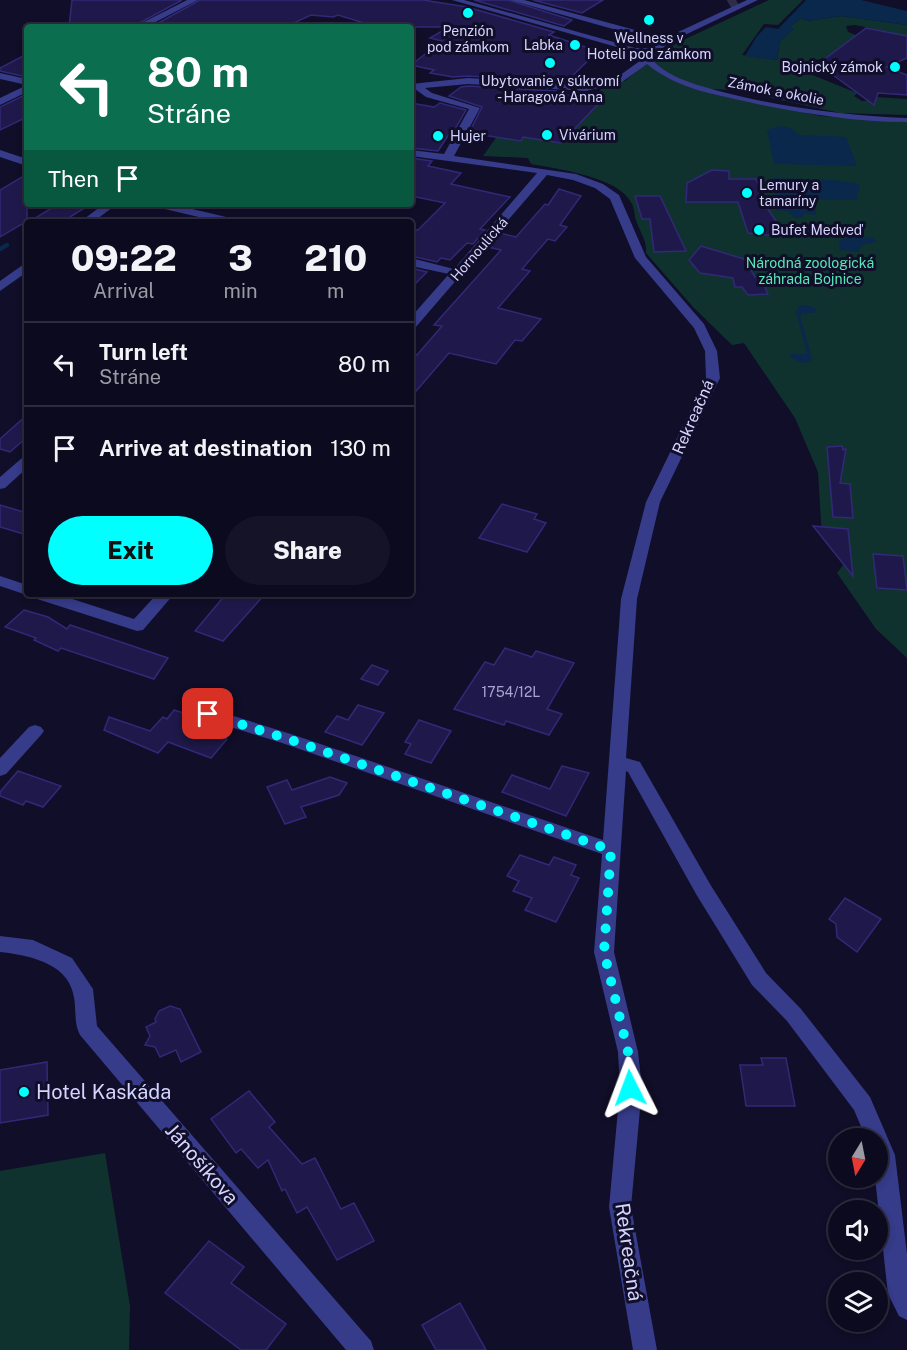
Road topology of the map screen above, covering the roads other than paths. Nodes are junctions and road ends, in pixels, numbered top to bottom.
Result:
1 (194, 0) edge
2 (456, 0) edge
3 (514, 0) edge
4 (754, 0) edge
5 (733, 1) edge
6 (706, 22) junction
7 (145, 24) edge
8 (666, 41) junction
9 (648, 56) junction
10 (0, 76) edge
11 (619, 80) joint
12 (24, 81) edge
13 (414, 86) edge
14 (24, 90) edge
15 (0, 102) edge
16 (907, 120) edge
17 (0, 153) edge
18 (414, 154) edge
19 (447, 159) junction
20 (24, 161) edge
21 (544, 171) junction
22 (107, 207) edge
23 (169, 207) edge
24 (91, 219) edge
25 (222, 219) edge
26 (414, 263) edge
27 (24, 268) edge
28 (458, 273) junction
29 (0, 286) edge
30 (414, 321) edge
31 (24, 464) edge
32 (0, 485) edge
33 (0, 581) edge
34 (24, 589) edge
35 (49, 597) edge
36 (163, 597) edge
37 (208, 714) dead end
38 (35, 731) dead end
39 (617, 761) junction
40 (0, 769) edge
41 (611, 850) junction
42 (0, 944) edge
43 (872, 1128) edge
44 (888, 1188) edge
45 (907, 1308) edge
46 (362, 1350) edge
47 (645, 1350) edge

1 - 7 street
2 - 9 street
3 - 8 street
4 - 6 street
5 - 6 street
6 - 8 street
8 - 9 street
9 - 11 street
9 - 16 street, Zámok a okolie
10 - 12 street
11 - 13 street
13 - 19 street
14 - 15 street
17 - 20 street
18 - 19 street, Rekreačná
19 - 21 street, Rekreačná
21 - 28 street, Hornoulická
21 - 39 street, Rekreačná
22 - 24 street
23 - 25 street
26 - 28 street
27 - 29 street
28 - 30 street, Hornoulická
31 - 32 street
33 - 34 street
35 - 36 street
37 - 41 street
38 - 40 street
39 - 41 street, Rekreačná
39 - 43 street
41 - 47 street, Rekreačná
42 - 46 street, Jánošíkova
44 - 45 street

